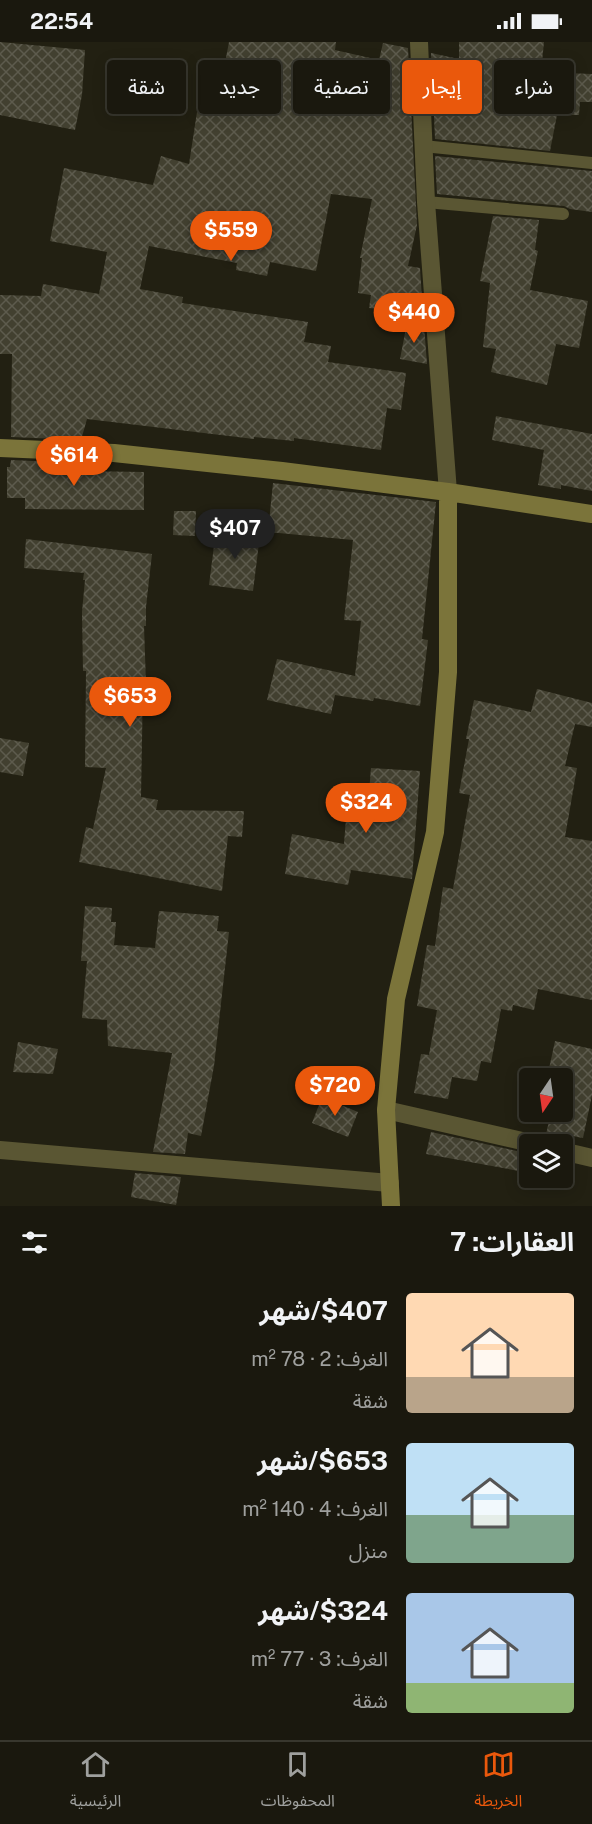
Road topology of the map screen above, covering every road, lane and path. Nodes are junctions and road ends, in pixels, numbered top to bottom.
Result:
1 (419, 42) edge
2 (423, 146) junction
3 (592, 163) edge
4 (426, 202) junction
5 (562, 214) dead end
6 (0, 448) edge
7 (448, 492) junction
8 (592, 514) edge
9 (386, 1110) junction
10 (519, 1140) edge
11 (0, 1150) edge
12 (573, 1154) edge
13 (592, 1158) edge
14 (390, 1183) junction
15 (391, 1206) edge

1 - 2 street
2 - 3 lane
2 - 4 street
4 - 5 lane
4 - 7 street
6 - 7 street
7 - 8 street
7 - 9 street
9 - 10 street
9 - 14 street
11 - 14 street
12 - 13 street
14 - 15 street

